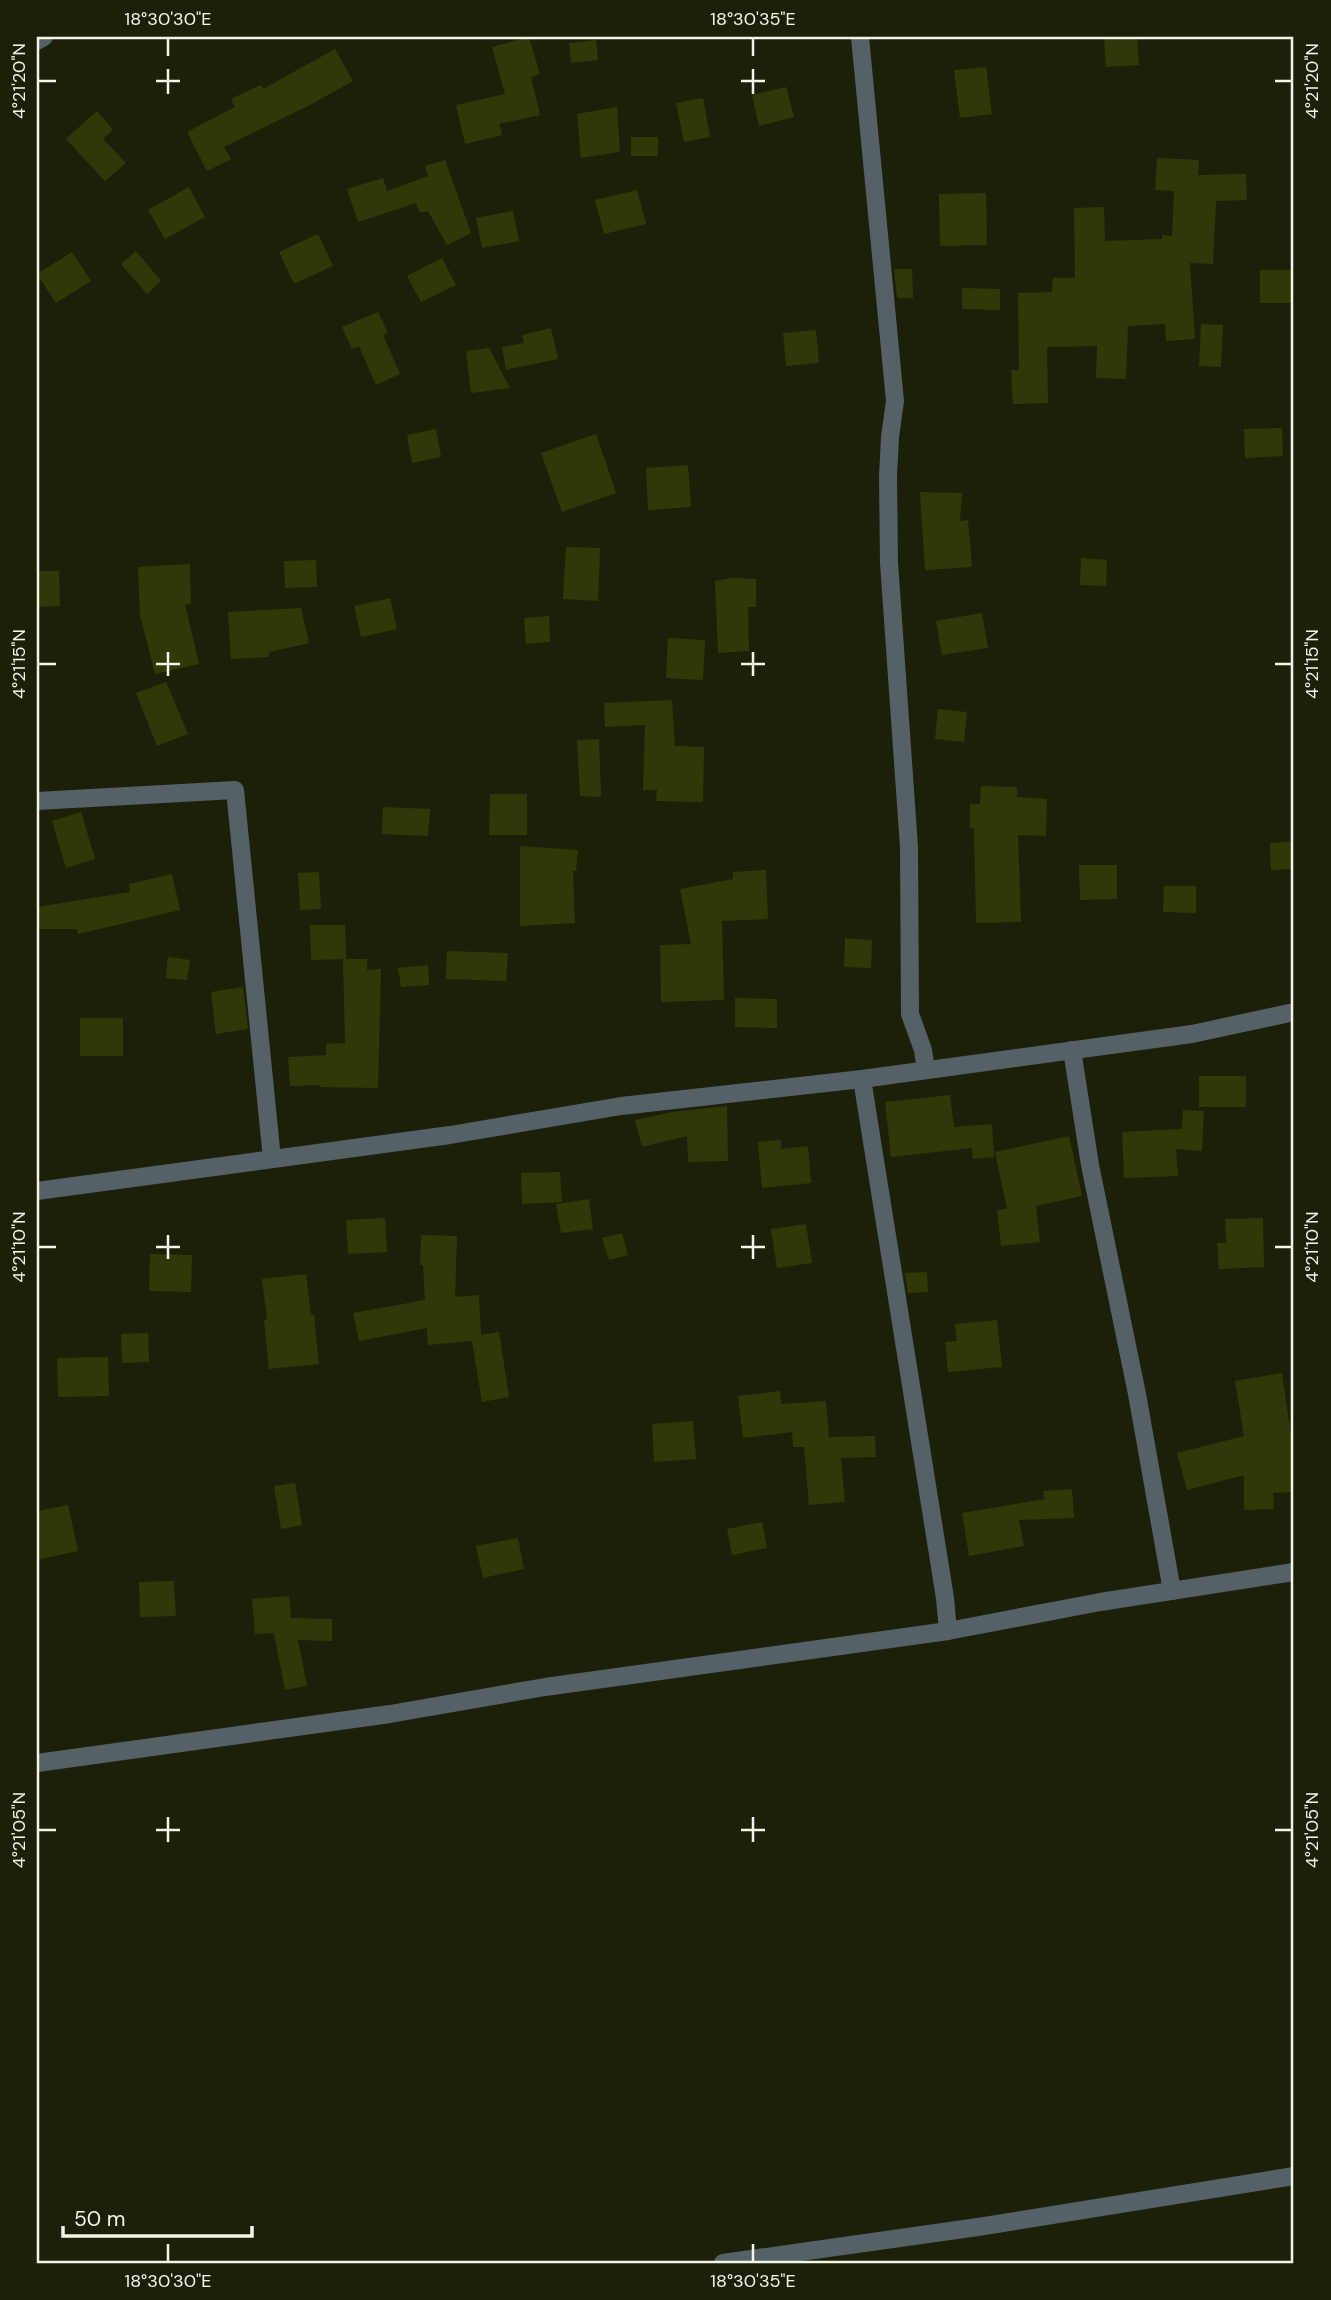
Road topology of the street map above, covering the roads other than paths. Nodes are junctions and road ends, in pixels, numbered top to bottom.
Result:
1 (44, 37) edge
2 (860, 37) edge
3 (37, 41) edge
4 (37, 801) edge
5 (1294, 1012) edge
6 (1072, 1049) junction
7 (926, 1070) junction
8 (862, 1079) junction
9 (272, 1160) junction
10 (37, 1191) edge
11 (1294, 1572) edge
12 (1172, 1591) junction
13 (948, 1632) junction
14 (37, 1763) edge
15 (1294, 2176) edge
16 (723, 2263) edge

1 - 3 street
2 - 7 street
4 - 9 street
5 - 6 street
6 - 7 street
6 - 12 street
7 - 8 street
8 - 9 street
8 - 13 street
9 - 10 street
11 - 12 street
12 - 13 street
13 - 14 street
15 - 16 street

